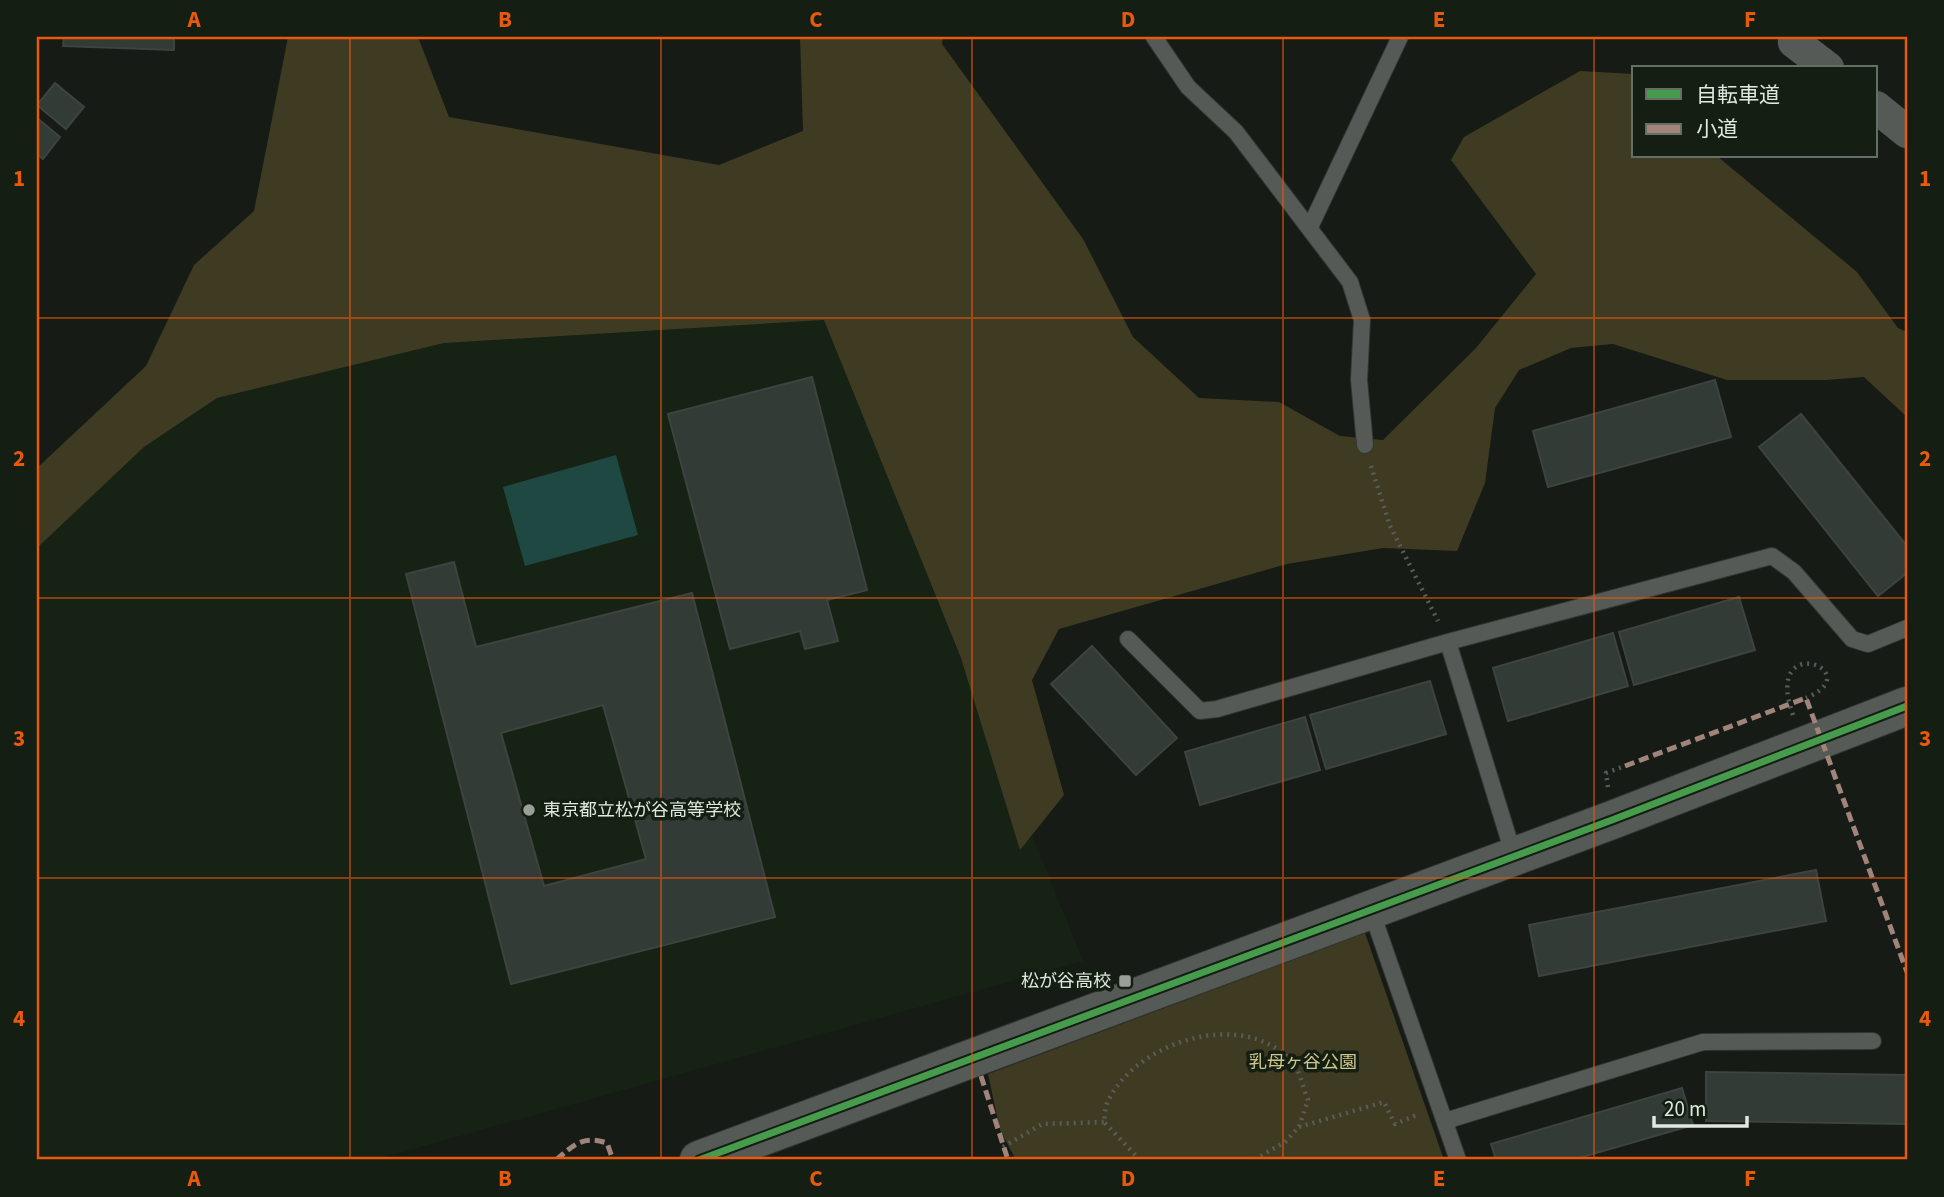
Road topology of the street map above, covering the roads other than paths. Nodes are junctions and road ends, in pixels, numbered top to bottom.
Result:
1 (1154, 37) edge
2 (1400, 37) edge
3 (1797, 37) edge
4 (1825, 66) edge
5 (1878, 109) edge
6 (1907, 132) edge
7 (1310, 226) junction
8 (1365, 445) road end
9 (1907, 628) edge
10 (1128, 639) dead end
11 (1448, 642) junction
12 (1907, 706) edge
13 (1514, 856) junction
14 (1371, 910) junction
15 (1873, 1041) dead end
16 (1442, 1113) junction
17 (699, 1160) edge
18 (1458, 1160) edge

1 - 7 lane
2 - 7 lane
3 - 4 street
5 - 6 street
7 - 8 lane
9 - 11 lane
10 - 11 lane
11 - 13 lane
12 - 13 street
13 - 14 street
14 - 16 lane
14 - 17 street
15 - 16 lane
16 - 18 lane

